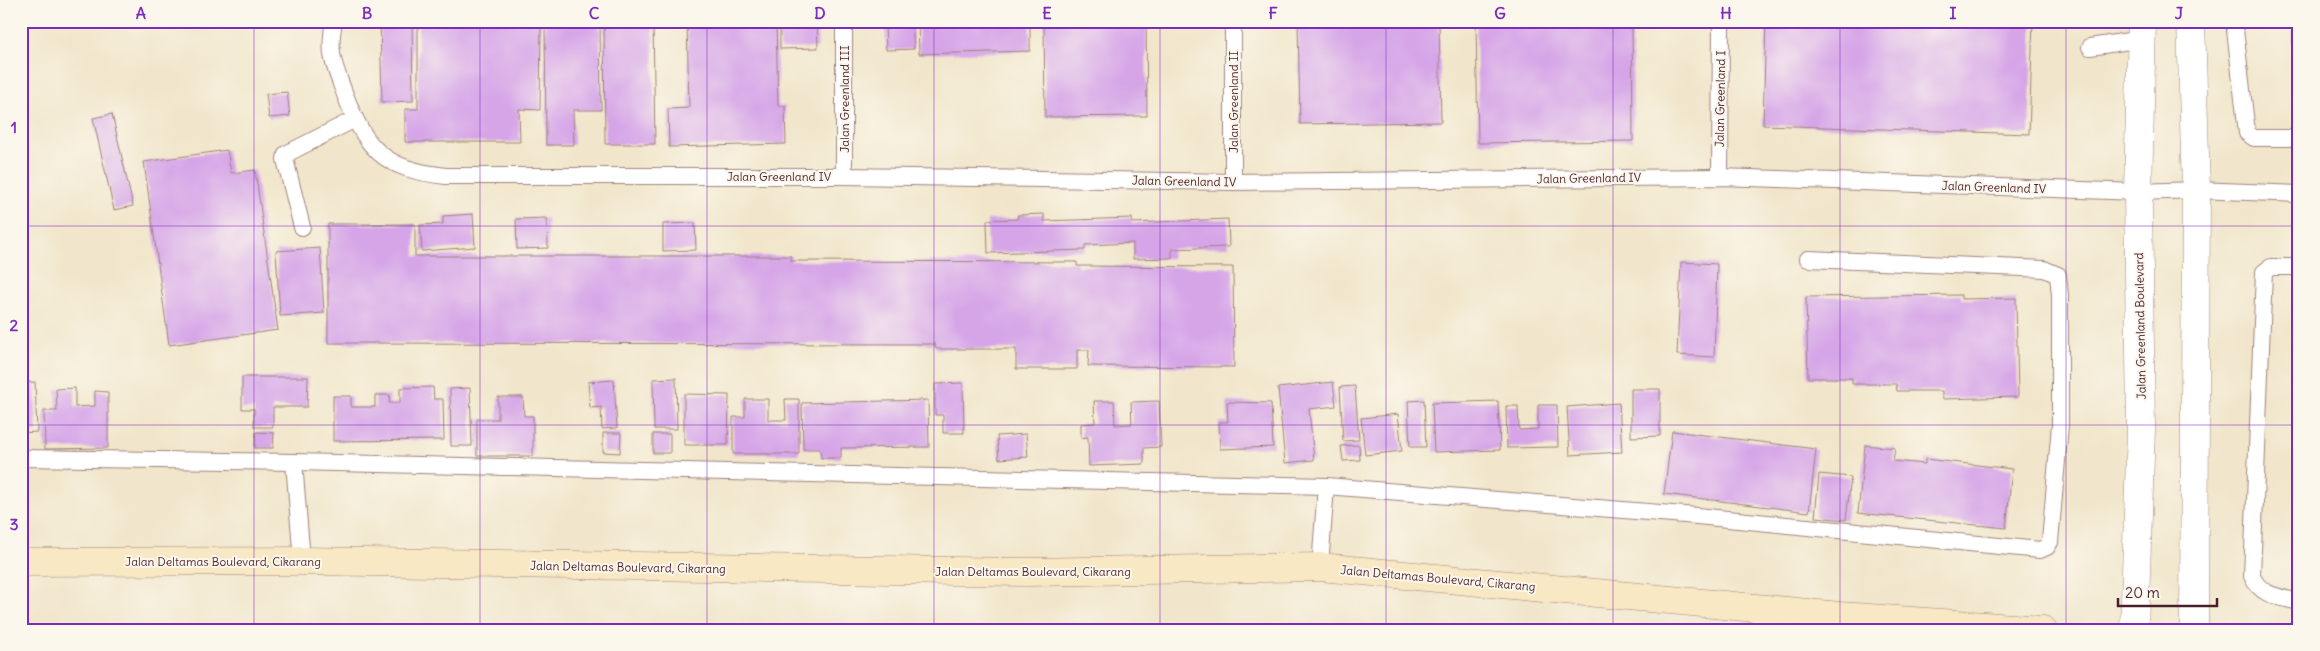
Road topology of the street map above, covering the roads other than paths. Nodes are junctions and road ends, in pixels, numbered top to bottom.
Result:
1 (334, 21) edge
2 (844, 21) edge
3 (1232, 21) edge
4 (1721, 21) edge
5 (2191, 21) edge
6 (2234, 21) edge
7 (2142, 30) edge
8 (2090, 48) dead end
9 (354, 119) junction
10 (2299, 138) edge
11 (844, 176) junction
12 (1720, 177) junction
13 (1234, 182) junction
14 (2196, 190) junction
15 (2138, 192) junction
16 (2299, 194) edge
17 (302, 227) dead end
18 (1808, 259) dead end
19 (2299, 267) edge
20 (21, 458) edge
21 (294, 462) junction
22 (1326, 486) junction
23 (302, 561) junction
24 (21, 562) edge
25 (1320, 567) junction
26 (2299, 602) edge
27 (2043, 630) edge
28 (2134, 630) edge
29 (2194, 630) edge

1 - 9 lane, Jalan Greenland IV
2 - 11 lane, Jalan Greenland III
3 - 13 lane, Jalan Greenland II
4 - 12 lane, Jalan Greenland I
5 - 14 street
6 - 10 lane
7 - 8 lane
7 - 15 street, Jalan Greenland Boulevard
9 - 11 lane, Jalan Greenland IV
9 - 17 lane
11 - 13 lane, Jalan Greenland IV
12 - 13 lane, Jalan Greenland IV
12 - 15 lane, Jalan Greenland IV
14 - 15 lane, Jalan Greenland IV
14 - 16 lane, Jalan Greenland IV
14 - 29 street
15 - 28 street, Jalan Greenland Boulevard
18 - 22 lane
19 - 26 lane
20 - 21 lane
21 - 22 lane
21 - 23 lane
22 - 25 lane
23 - 24 street, Jalan Deltamas Boulevard, Cikarang
23 - 25 street, Jalan Deltamas Boulevard, Cikarang
25 - 27 street, Jalan Deltamas Boulevard, Cikarang

